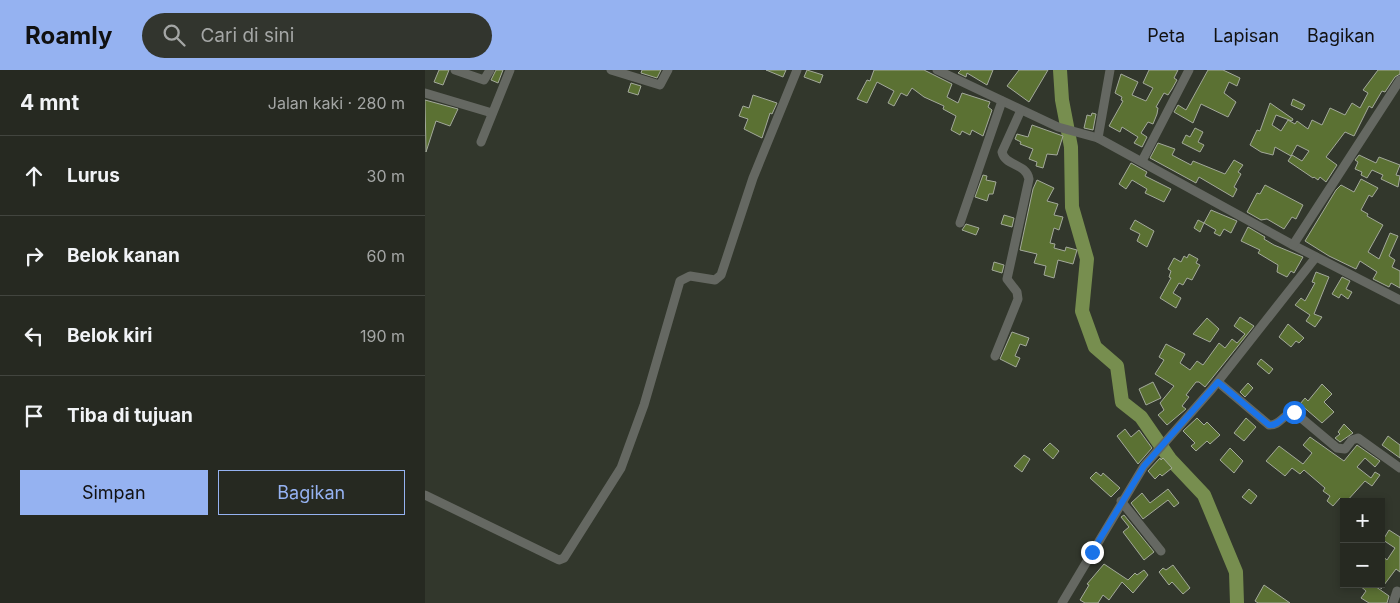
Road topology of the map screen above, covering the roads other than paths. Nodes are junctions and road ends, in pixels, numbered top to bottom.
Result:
1 (455, 70) edge
2 (490, 70) edge
3 (510, 70) edge
4 (611, 70) edge
5 (668, 70) edge
6 (797, 70) edge
7 (937, 70) edge
8 (1110, 70) edge
9 (1189, 70) edge
10 (1400, 80) edge
11 (425, 92) edge
12 (1002, 101) junction
13 (1021, 110) junction
14 (492, 113) junction
15 (1098, 138) junction
16 (481, 142) dead end
17 (1142, 161) junction
18 (960, 223) dead end
19 (1293, 245) junction
20 (1316, 257) junction
21 (1400, 300) edge
22 (995, 356) dead end
23 (1218, 382) junction
24 (1400, 468) edge
25 (425, 496) edge
26 (1121, 501) junction
27 (1161, 551) dead end
28 (1399, 590) edge
29 (1062, 603) edge
30 (1393, 603) edge

1 - 2 street
3 - 14 street
4 - 5 street
6 - 25 street
7 - 12 street
8 - 15 street
9 - 17 street
10 - 19 street
11 - 14 street
12 - 13 street
12 - 18 street
13 - 15 street
13 - 22 street
14 - 16 street
15 - 17 street
17 - 19 street
19 - 20 street
20 - 21 street
20 - 23 street
23 - 24 street
23 - 26 street
26 - 27 street
26 - 29 street
28 - 30 street

